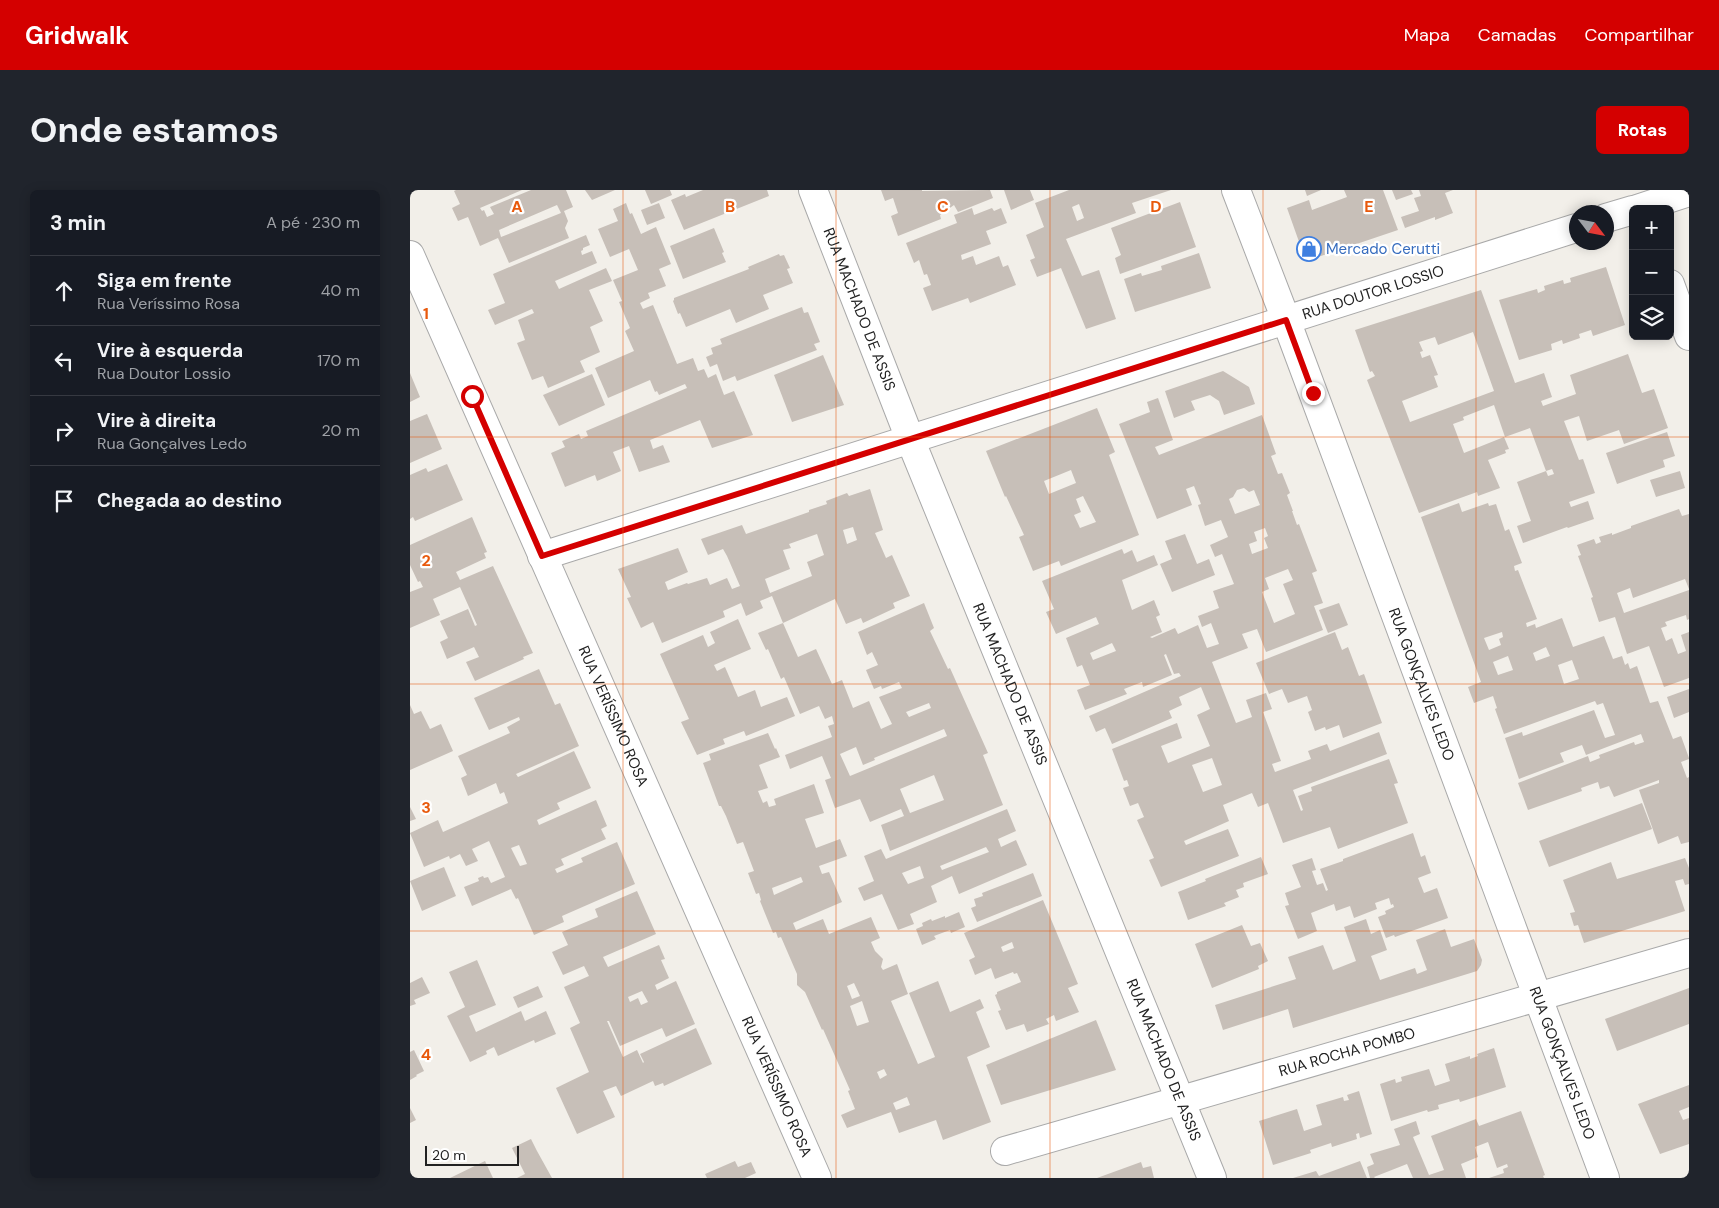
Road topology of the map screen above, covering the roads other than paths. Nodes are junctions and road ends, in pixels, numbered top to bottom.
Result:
1 (813, 190) edge
2 (1236, 190) edge
3 (1689, 192) edge
4 (1638, 205) edge
5 (1629, 209) edge
6 (1614, 215) edge
7 (1569, 230) edge
8 (410, 255) edge
9 (1674, 295) edge
10 (1286, 320) junction
11 (1689, 336) edge
12 (910, 439) junction
13 (542, 556) junction
14 (1689, 953) edge
15 (1538, 997) junction
16 (1180, 1101) junction
17 (1005, 1152) dead end
18 (818, 1178) edge
19 (1212, 1178) edge
20 (1605, 1178) edge

1 - 12 street, RUA MACHADO DE ASSIS
2 - 10 street, RUA GONÇALVES LEDO
3 - 4 street
5 - 6 street
7 - 10 street, RUA DOUTOR LOSSIO
8 - 13 street, RUA VERÍSSIMO ROSA
9 - 11 street
10 - 12 street, RUA DOUTOR LOSSIO
10 - 15 street, RUA GONÇALVES LEDO
12 - 13 street, RUA DOUTOR LOSSIO
12 - 16 street, RUA MACHADO DE ASSIS
13 - 18 street, RUA VERÍSSIMO ROSA
14 - 15 street, RUA ROCHA POMBO
15 - 16 street, RUA ROCHA POMBO
15 - 20 street, RUA GONÇALVES LEDO
16 - 17 street, RUA ROCHA POMBO
16 - 19 street, RUA MACHADO DE ASSIS

